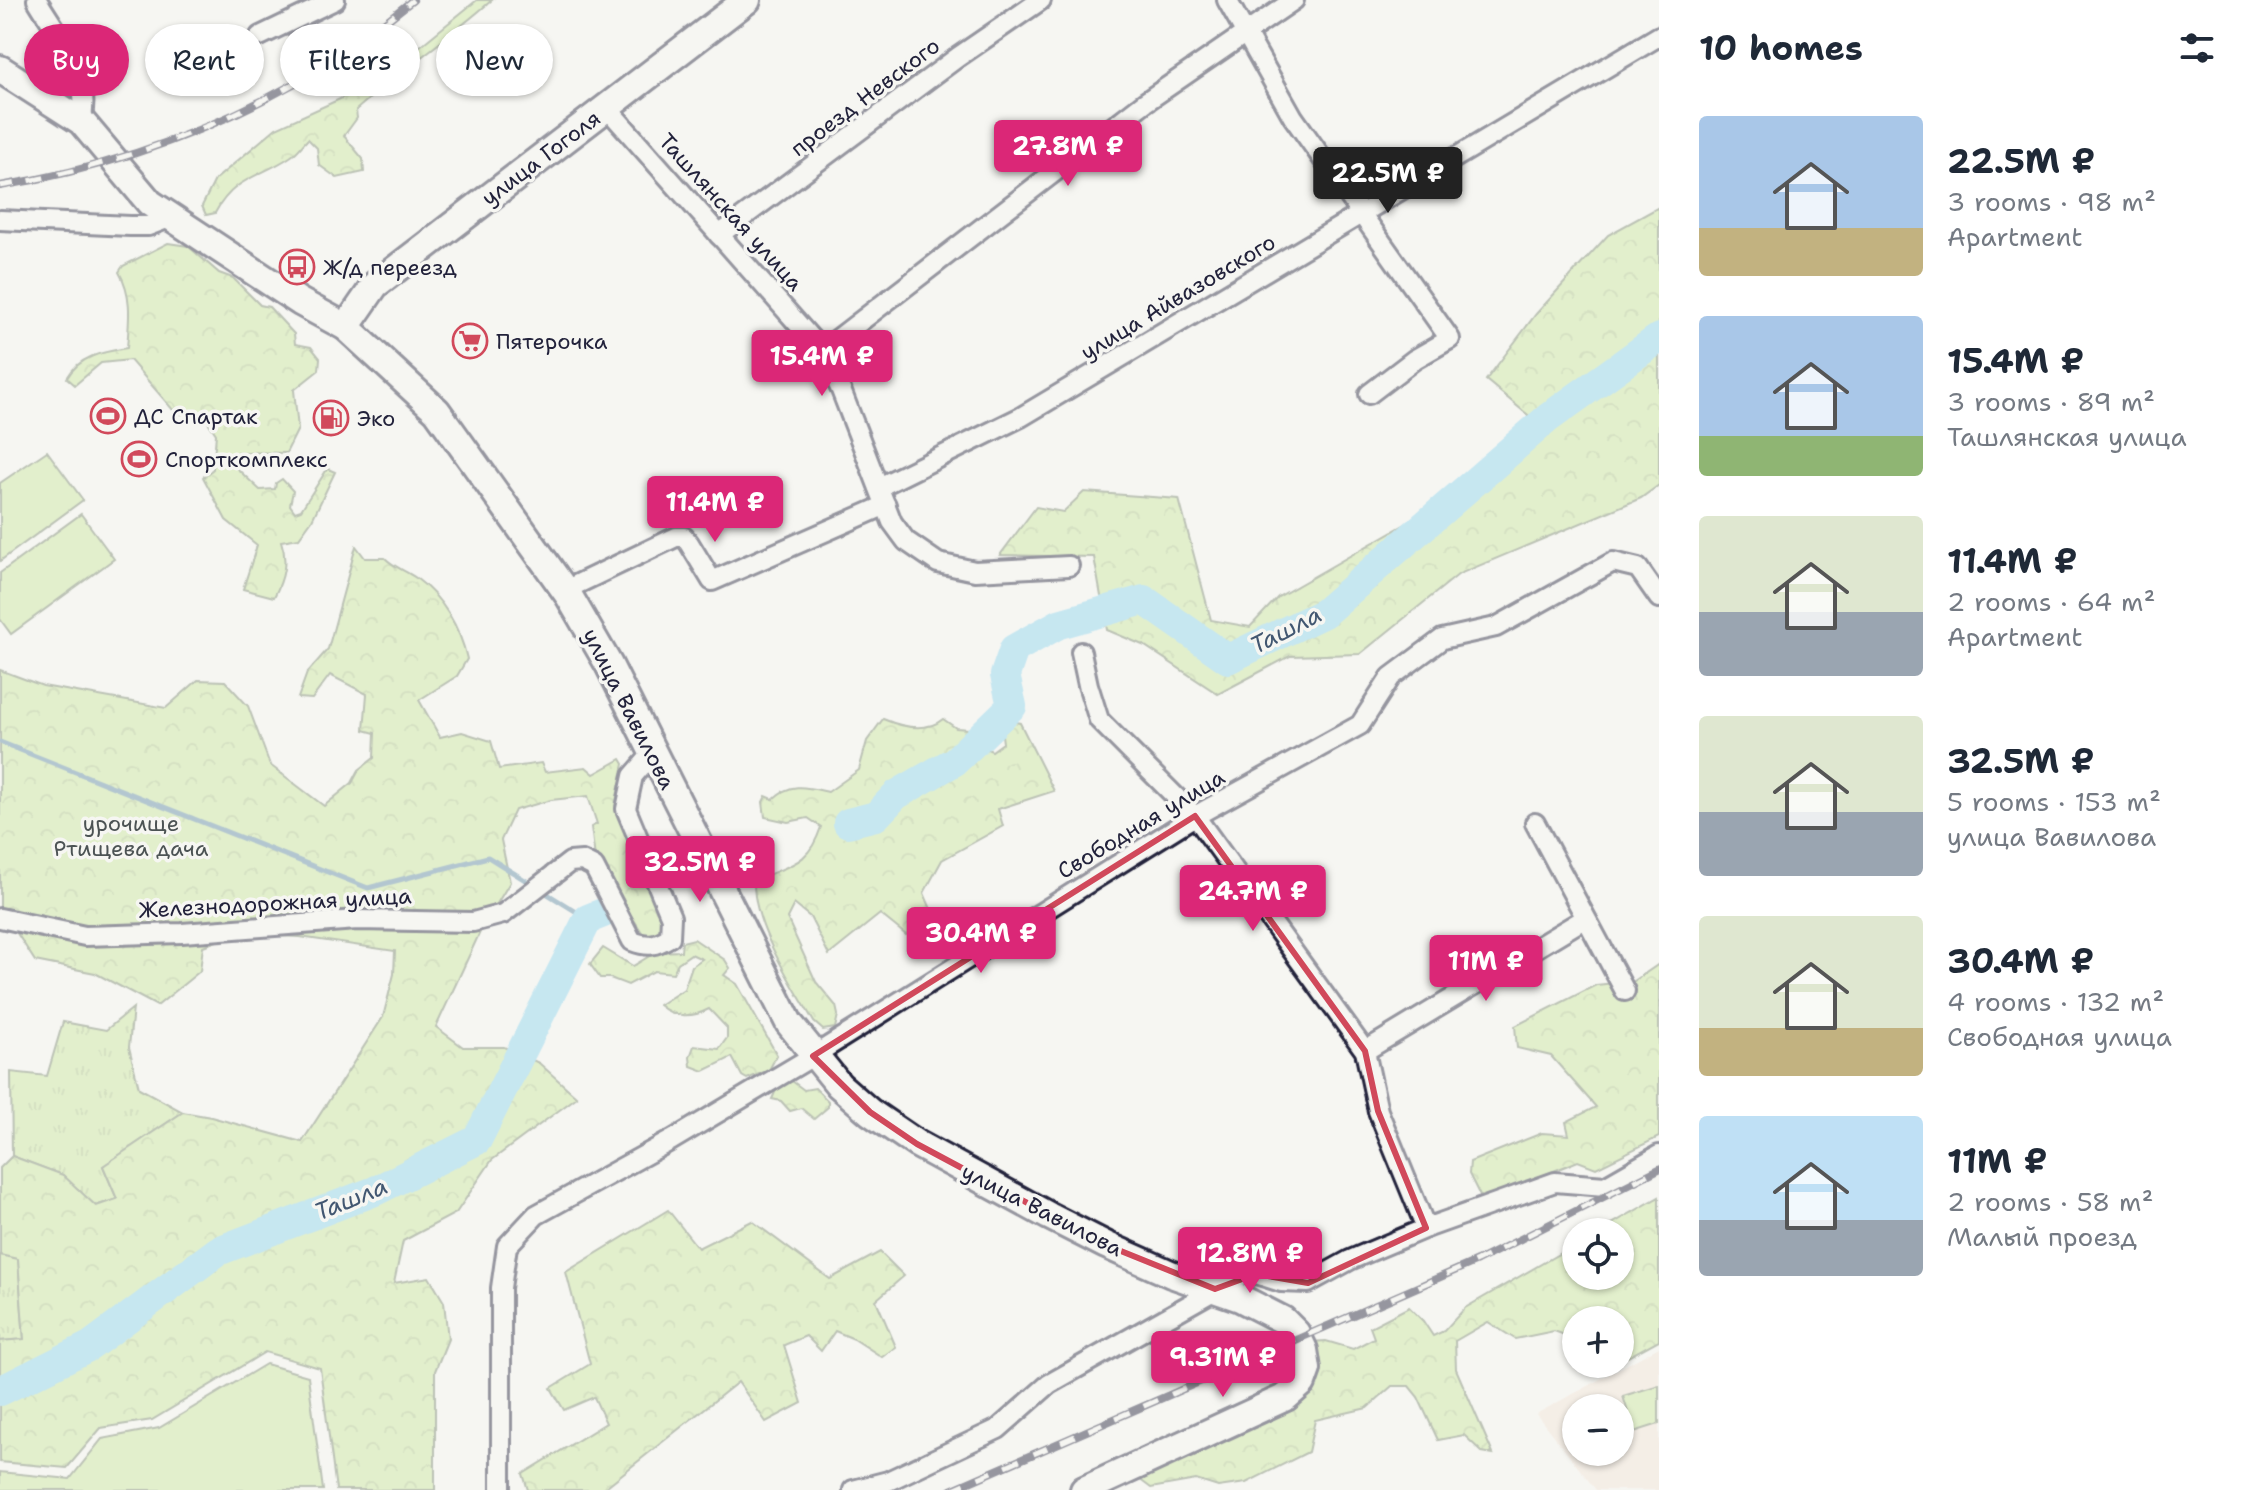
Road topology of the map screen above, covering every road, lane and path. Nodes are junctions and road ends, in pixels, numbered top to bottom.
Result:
1 (37, 0) edge
2 (335, 0) edge
3 (747, 0) edge
4 (1041, 0) edge
5 (1227, 0) edge
6 (1294, 0) edge
7 (264, 34) edge
8 (1248, 35) junction
9 (1659, 36) edge
10 (0, 69) edge
11 (608, 109) junction
12 (81, 121) junction
13 (1361, 214) junction
14 (169, 218) junction
15 (0, 220) edge
16 (719, 235) junction
17 (346, 327) junction
18 (822, 351) junction
19 (1369, 394) dead end
20 (879, 487) junction
21 (886, 505) junction
22 (1069, 566) dead end
23 (565, 590) junction
24 (1659, 598) edge
25 (1081, 652) dead end
26 (652, 754) junction
27 (1195, 816) junction
28 (1535, 823) dead end
29 (0, 918) edge
30 (1584, 919) junction
31 (1625, 991) dead end
32 (1365, 1051) junction
33 (813, 1056) junction
34 (1659, 1155) edge
35 (1426, 1228) junction
36 (1215, 1289) junction
37 (501, 1490) edge
38 (853, 1490) edge
39 (1084, 1490) edge

1 - 12 street
2 - 7 street
3 - 11 main road, улица Гоголя
4 - 16 street, проезд Невского
5 - 8 street
6 - 8 street
8 - 13 street
8 - 18 street
9 - 13 street, улица Айвазовского
10 - 12 main road, улица Вавилова
11 - 16 street, Ташлянская улица
11 - 17 main road, улица Гоголя
12 - 14 main road, улица Вавилова
13 - 19 street
13 - 20 street, улица Айвазовского
14 - 15 street
14 - 17 main road, улица Вавилова
16 - 18 street, Ташлянская улица
17 - 23 main road, улица Вавилова
18 - 20 street, Ташлянская улица
20 - 21 street, Ташлянская улица
21 - 22 street, Ташлянская улица
21 - 23 street
23 - 26 main road, улица Вавилова
24 - 27 street, Свободная улица
25 - 27 street
26 - 29 street, Железнодорожная улица
26 - 33 main road, улица Вавилова
27 - 32 street
27 - 33 street, Свободная улица
28 - 30 street
30 - 31 street
30 - 32 street
32 - 35 street
33 - 36 main road, улица Вавилова
33 - 37 street, Свободная улица
34 - 35 street
35 - 36 street
36 - 38 street
36 - 39 main road, улица Вавилова

